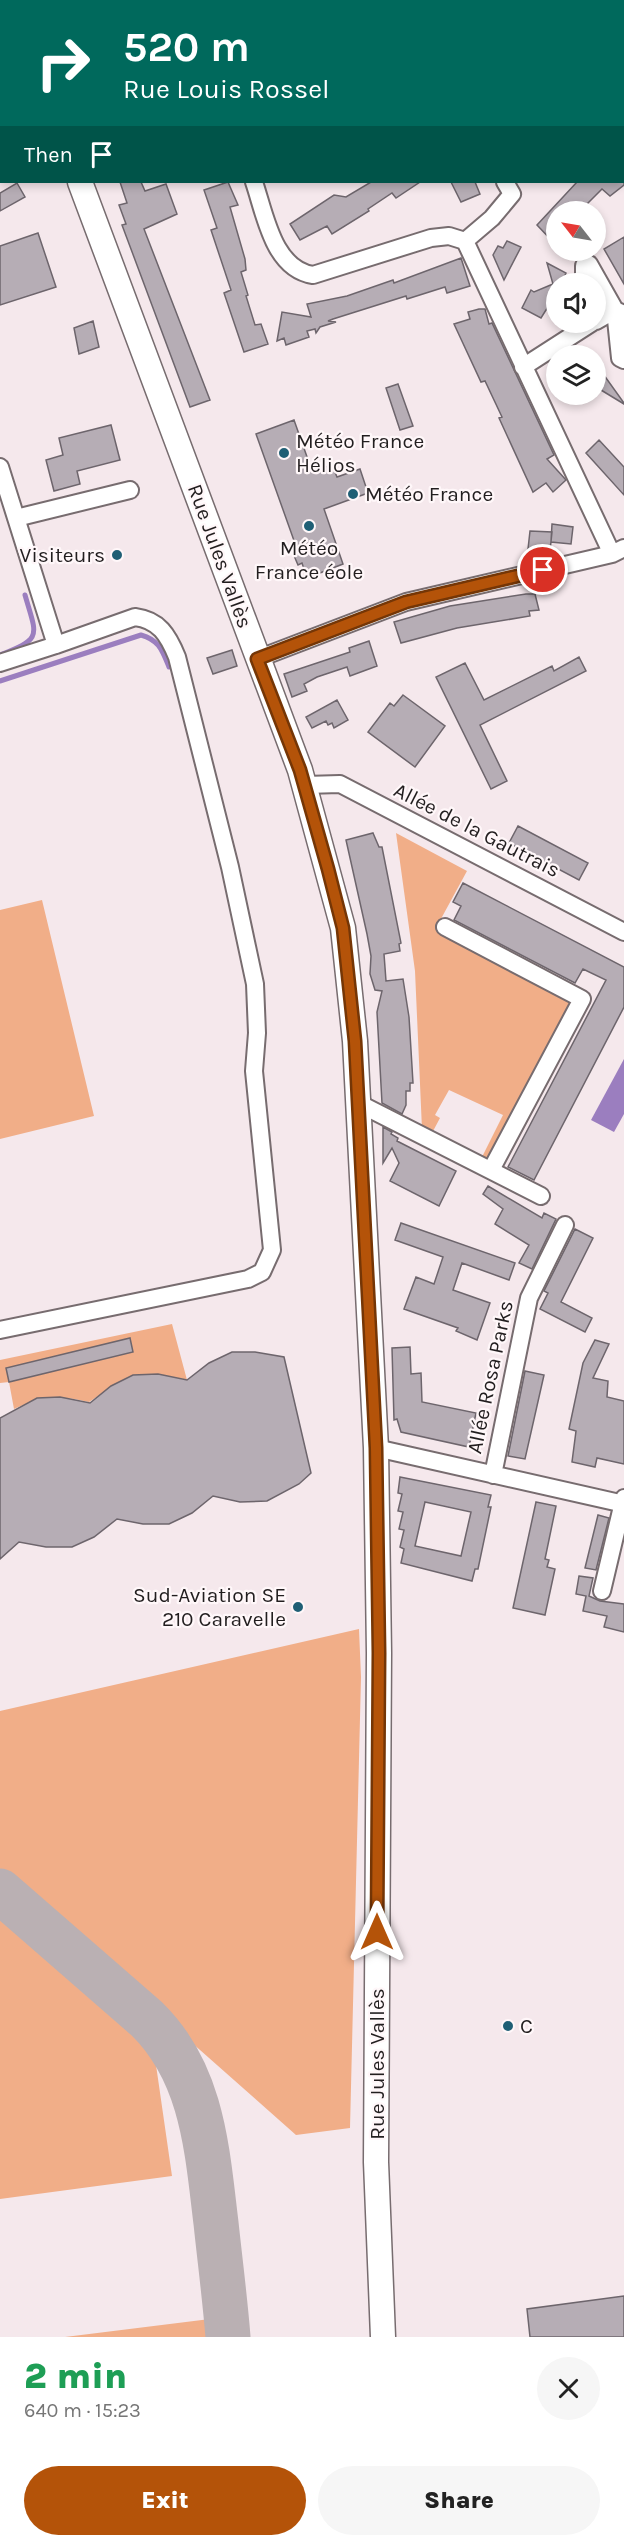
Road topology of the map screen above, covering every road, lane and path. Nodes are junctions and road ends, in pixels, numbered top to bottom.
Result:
1 (80, 183) edge
2 (254, 183) edge
3 (506, 183) edge
4 (465, 242) junction
5 (584, 273) edge
6 (595, 273) edge
7 (606, 290) edge
8 (620, 312) edge
9 (574, 333) edge
10 (624, 360) edge
11 (522, 367) junction
12 (0, 467) edge
13 (130, 490) dead end
14 (16, 518) junction
15 (618, 551) edge
16 (56, 645) junction
17 (257, 659) junction
18 (0, 663) edge
19 (305, 785) junction
20 (445, 927) dead end
21 (624, 932) edge
22 (358, 1103) junction
23 (491, 1170) junction
24 (541, 1196) dead end
25 (565, 1225) dead end
26 (0, 1330) edge
27 (376, 1448) junction
28 (493, 1475) junction
29 (623, 1502) edge
30 (602, 1591) dead end
31 (383, 2337) edge

1 - 17 street, Rue Jules Vallès
2 - 4 street
3 - 4 street
4 - 11 street
5 - 6 street
7 - 8 street
8 - 10 street
9 - 11 street
11 - 15 street
12 - 14 street
13 - 14 street
14 - 16 street
15 - 17 street
16 - 18 street
16 - 26 street
17 - 19 street, Rue Jules Vallès
19 - 21 street, Allée de la Gautrais
19 - 22 street, Rue Jules Vallès
20 - 23 street
22 - 23 street
22 - 27 street, Rue Jules Vallès
23 - 24 street
25 - 28 street, Allée Rosa Parks
27 - 28 street
27 - 31 street, Rue Jules Vallès
28 - 29 street
29 - 30 street

